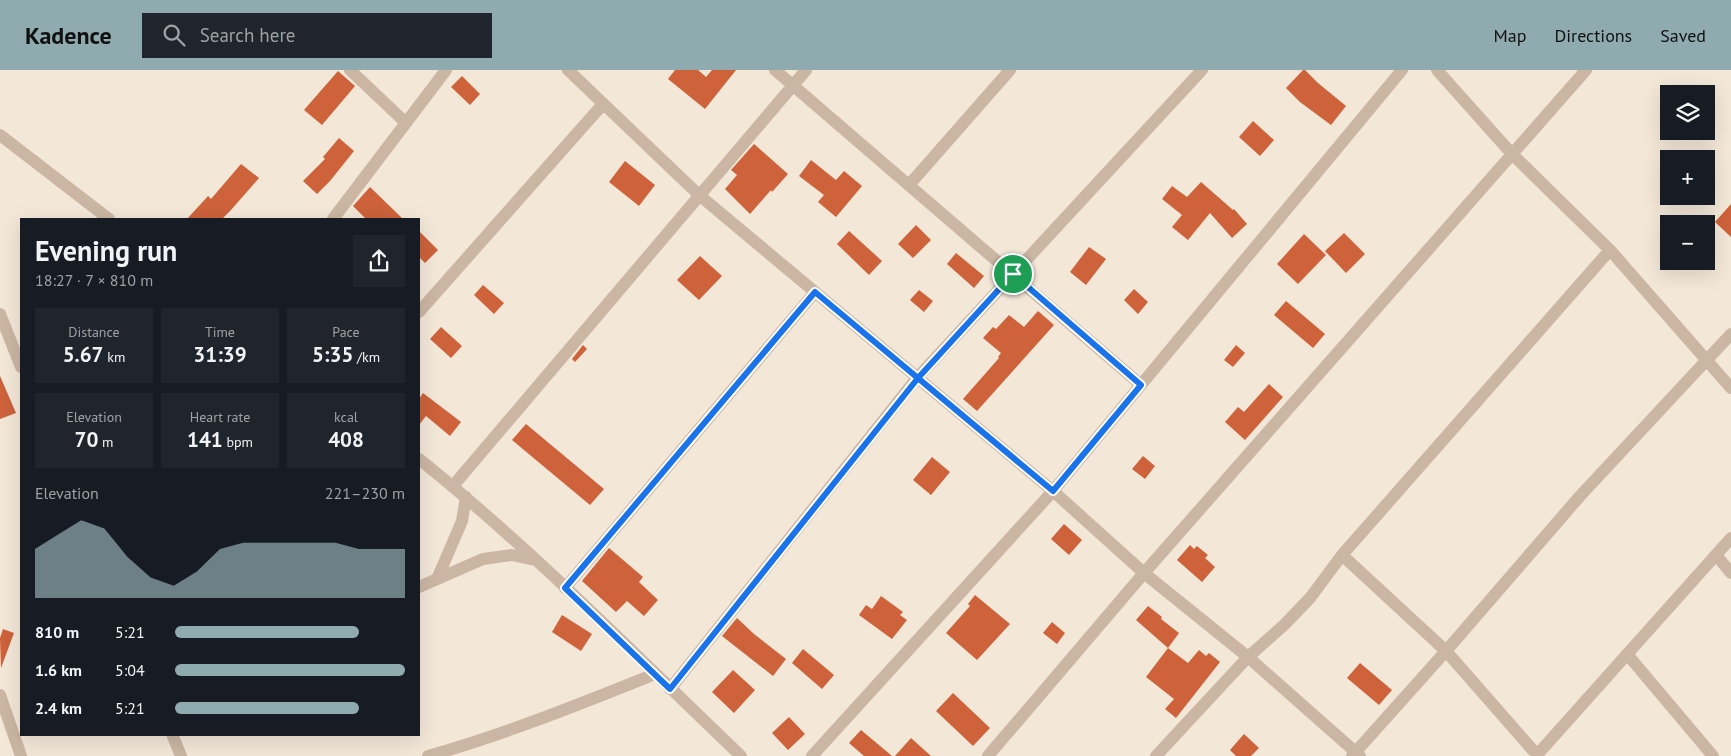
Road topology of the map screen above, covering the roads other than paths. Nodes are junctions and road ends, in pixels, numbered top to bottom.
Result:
1 (350, 70) edge
2 (446, 70) edge
3 (568, 70) edge
4 (775, 70) edge
5 (806, 70) edge
6 (1010, 70) edge
7 (1202, 70) edge
8 (1402, 70) edge
9 (1437, 70) edge
10 (1586, 70) edge
11 (793, 85) junction
12 (603, 104) junction
13 (406, 123) junction
14 (0, 135) edge
15 (1512, 154) junction
16 (909, 185) junction
17 (699, 195) junction
18 (109, 218) edge
19 (334, 218) edge
20 (1610, 250) junction
21 (1013, 274) junction
22 (815, 292) junction
23 (420, 311) edge
24 (0, 314) edge
25 (1731, 334) edge
26 (1706, 361) junction
27 (20, 364) edge
28 (918, 378) junction
29 (1141, 385) junction
30 (1731, 388) edge
31 (420, 460) edge
32 (453, 486) junction
33 (1053, 491) junction
34 (466, 497) junction
35 (1731, 538) edge
36 (1716, 554) junction
37 (1342, 555) junction
38 (536, 560) junction
39 (1144, 573) junction
40 (1731, 573) edge
41 (437, 579) junction
42 (420, 587) edge
43 (565, 588) junction
44 (1446, 650) junction
45 (1627, 654) junction
46 (1248, 657) junction
47 (655, 674) junction
48 (670, 689) junction
49 (0, 695) edge
50 (173, 736) edge
51 (1356, 754) edge
52 (1538, 755) edge
53 (21, 756) edge
54 (181, 756) edge
55 (428, 756) edge
56 (741, 756) edge
57 (812, 756) edge
58 (988, 756) edge
59 (1156, 756) edge
60 (1713, 756) edge

1 - 13 street
2 - 13 street
3 - 12 street
4 - 11 street
5 - 11 street
6 - 16 street
7 - 21 street
8 - 29 street
9 - 15 street
10 - 15 street
11 - 16 street
11 - 17 street
12 - 17 street
12 - 23 street
13 - 19 street
14 - 18 street
15 - 20 street
15 - 39 street
16 - 21 street
17 - 22 street
17 - 32 street
20 - 26 street
20 - 37 street
21 - 28 street
21 - 29 street
22 - 28 street
22 - 43 street
24 - 27 street
25 - 26 street
26 - 30 street
26 - 44 street
28 - 33 street
28 - 48 street
29 - 33 street
31 - 32 street
32 - 34 street
33 - 39 street
33 - 57 street
34 - 38 street
34 - 41 street
35 - 36 street
36 - 40 street
36 - 45 street
37 - 44 street
37 - 46 street
38 - 41 street
38 - 43 street
39 - 46 street
39 - 58 street
41 - 42 street
43 - 47 street
44 - 51 street
44 - 52 street
45 - 52 street
45 - 60 street
46 - 51 street
46 - 59 street
47 - 48 street
47 - 55 street
48 - 56 street
49 - 53 street
50 - 54 street

